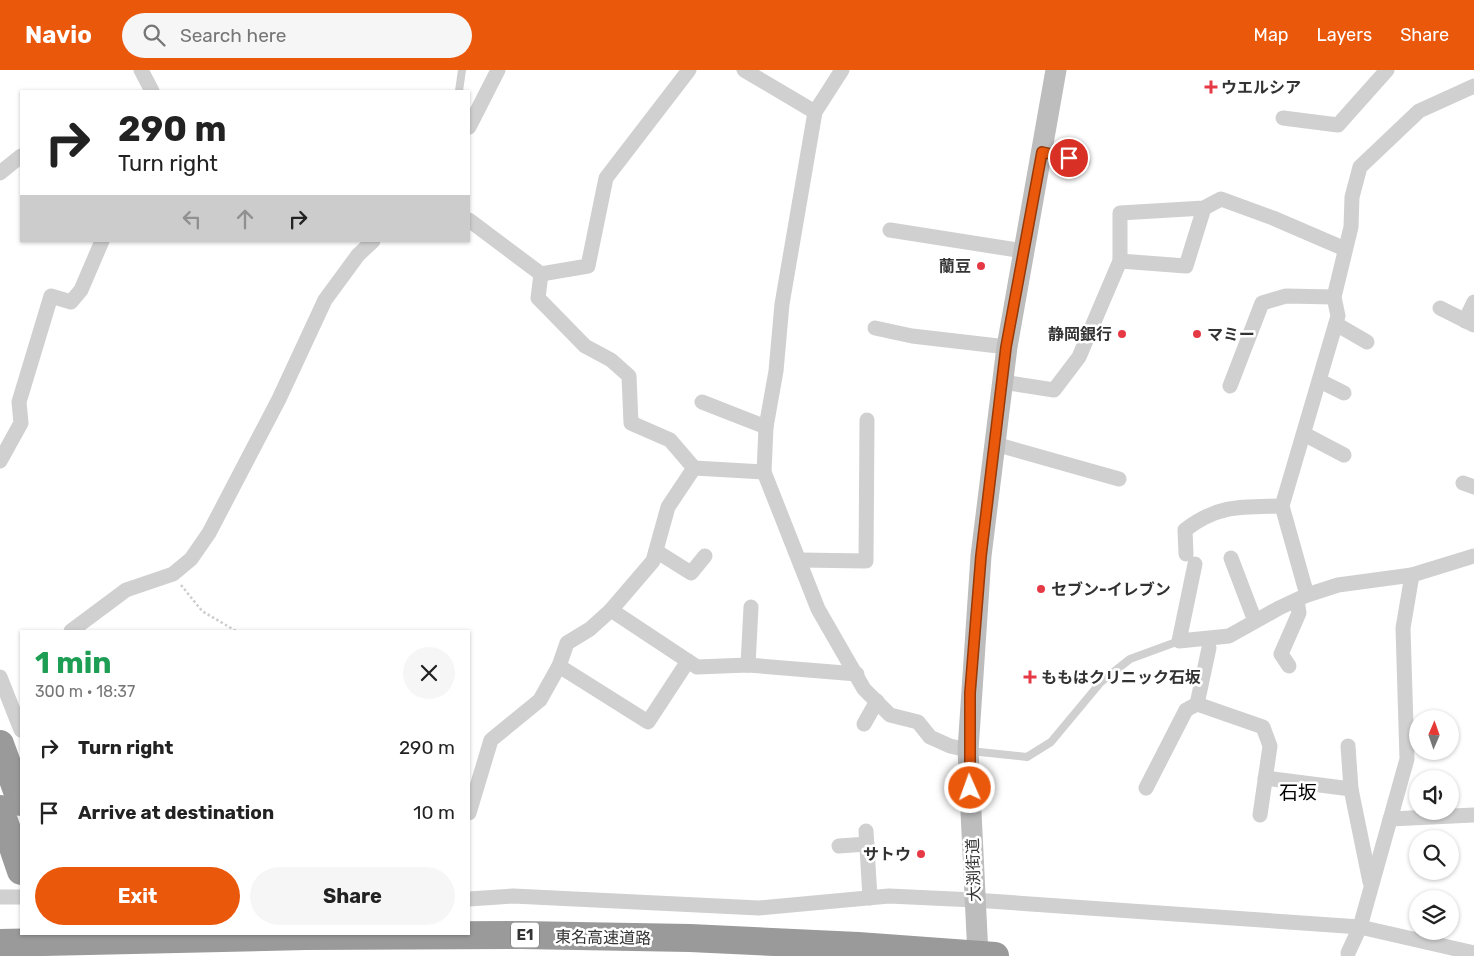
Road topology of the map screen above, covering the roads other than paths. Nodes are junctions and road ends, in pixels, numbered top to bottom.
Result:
1 (141, 70) edge
2 (462, 70) edge
3 (498, 70) edge
4 (689, 70) edge
5 (744, 70) edge
6 (842, 70) edge
7 (1056, 70) edge
8 (1387, 70) edge
9 (1474, 86) edge
10 (151, 90) edge
11 (459, 90) edge
12 (815, 112) junction
13 (1283, 118) dead end
14 (470, 125) edge
15 (1042, 152) junction
16 (12, 158) edge
17 (1083, 161) dead end
18 (0, 173) edge
19 (1204, 208) junction
20 (470, 221) edge
21 (890, 230) dead end
22 (102, 242) edge
23 (372, 242) edge
24 (1346, 249) junction
25 (1023, 251) junction
26 (1120, 261) junction
27 (542, 274) junction
28 (1334, 297) junction
29 (1474, 302) edge
30 (1440, 308) dead end
31 (1470, 323) edge
32 (1336, 324) junction
33 (875, 328) dead end
34 (1367, 342) dead end
35 (1006, 347) junction
36 (1320, 381) junction
37 (1002, 382) junction
38 (1230, 386) dead end
39 (1344, 392) dead end
40 (702, 402) dead end
41 (867, 420) dead end
42 (766, 427) junction
43 (1304, 434) junction
44 (995, 444) junction
45 (1344, 455) dead end
46 (0, 461) edge
47 (694, 468) junction
48 (764, 472) junction
49 (1119, 479) dead end
50 (1282, 506) junction
51 (656, 551) junction
52 (705, 556) dead end
53 (1474, 556) edge
54 (1231, 558) dead end
55 (800, 560) junction
56 (1412, 575) junction
57 (1302, 597) junction
58 (751, 607) dead end
59 (611, 610) junction
60 (1255, 622) junction
61 (72, 630) edge
62 (1179, 642) junction
63 (1208, 648) dead end
64 (688, 661) junction
65 (748, 665) junction
66 (559, 666) junction
67 (1289, 666) dead end
68 (858, 674) junction
69 (0, 677) edge
70 (876, 702) junction
71 (1197, 704) junction
72 (864, 724) dead end
73 (20, 727) edge
74 (0, 744) edge
75 (1348, 746) dead end
76 (968, 750) junction
77 (1265, 778) junction
78 (1146, 788) dead end
79 (1351, 789) junction
80 (20, 799) edge
81 (0, 809) edge
82 (470, 810) edge
83 (1260, 815) dead end
84 (1474, 815) edge
85 (1390, 819) junction
86 (839, 846) dead end
87 (20, 867) edge
88 (1371, 886) junction
89 (0, 897) edge
90 (20, 897) edge
91 (870, 898) junction
92 (470, 899) edge
93 (974, 900) junction
94 (1360, 927) junction
95 (38, 935) edge
96 (62, 935) edge
97 (3, 943) edge
98 (1348, 953) dead end
99 (1474, 953) edge
100 (44, 956) edge
101 (67, 956) edge
102 (978, 956) edge
103 (995, 956) edge

1 - 10 street
2 - 11 lane
3 - 14 street
4 - 27 street
5 - 12 street
6 - 12 street
7 - 15 street, 大渕街道
8 - 13 street
9 - 24 street
12 - 42 street
15 - 17 street
15 - 25 street, 大渕街道
16 - 18 street
19 - 24 street
19 - 26 street
19 - 26 street
20 - 27 street
21 - 25 street
22 - 46 street
23 - 61 street
24 - 28 street
25 - 35 street, 大渕街道
26 - 37 street
27 - 47 street
28 - 32 street
28 - 38 street
29 - 31 street
30 - 31 street
32 - 34 street
32 - 36 street
33 - 35 street
35 - 37 street, 大渕街道
36 - 39 street
36 - 43 street
37 - 44 street, 大渕街道
40 - 42 street
41 - 55 street
42 - 48 street
43 - 45 street
43 - 50 street
44 - 49 street
44 - 76 street, 大渕街道
47 - 48 street
47 - 51 street
48 - 55 street
50 - 57 street
50 - 62 street
51 - 52 street
51 - 59 street
53 - 56 street
54 - 60 street
55 - 68 street
56 - 57 street
56 - 85 street
57 - 60 street
57 - 67 street
58 - 65 street
59 - 64 street
59 - 66 street
60 - 62 street
62 - 76 lane
63 - 71 street
64 - 65 street
64 - 66 street
65 - 68 street
66 - 82 street
68 - 70 street
69 - 73 street
70 - 72 street
70 - 76 street
71 - 77 street
71 - 78 street
74 - 80 highway
75 - 79 street
76 - 93 street, 大渕街道
77 - 79 street
77 - 83 street
79 - 88 street
81 - 87 highway
84 - 85 street
85 - 88 street
86 - 91 street
88 - 94 street
89 - 90 street
91 - 92 street
91 - 93 street
93 - 94 street
93 - 102 street, 大渕街道
94 - 98 street
94 - 99 street
95 - 100 highway
96 - 101 highway
97 - 103 highway, 東名高速道路 / E1

